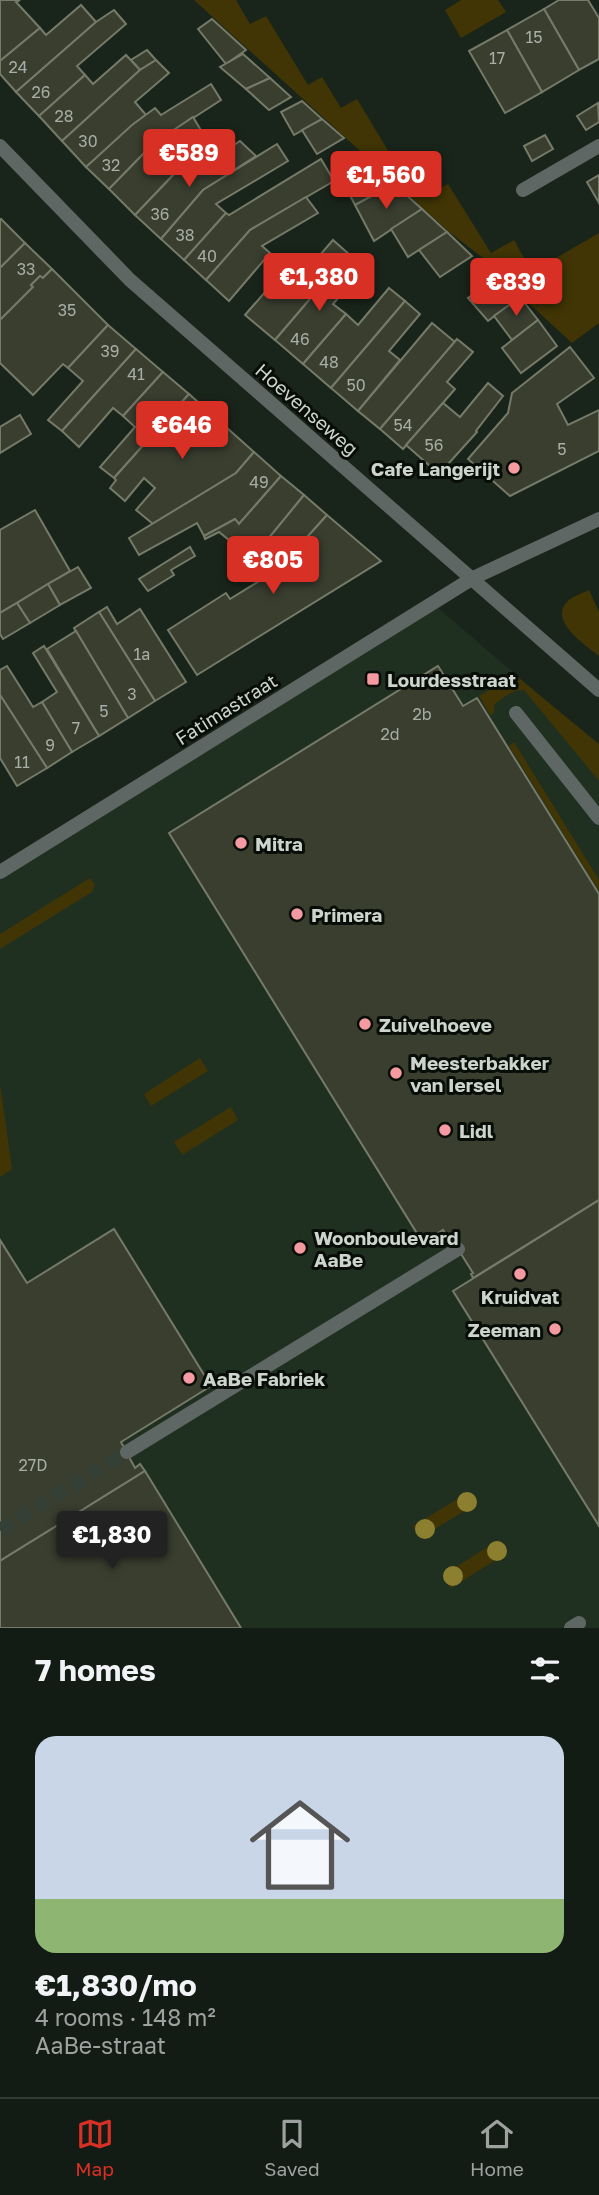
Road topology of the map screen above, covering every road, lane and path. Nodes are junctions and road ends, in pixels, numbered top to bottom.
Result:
1 (0, 146) edge
2 (599, 146) edge
3 (523, 190) dead end
4 (599, 519) edge
5 (473, 578) junction
6 (599, 690) edge
7 (516, 713) dead end
8 (599, 818) edge
9 (0, 872) edge
10 (458, 1249) dead end
11 (127, 1452) tunnel mouth

1 - 5 street, Hoevenseweg
2 - 3 street
4 - 5 street
5 - 6 street, Hoevenseweg
5 - 9 street, Fatimastraat
7 - 8 street
10 - 11 street

